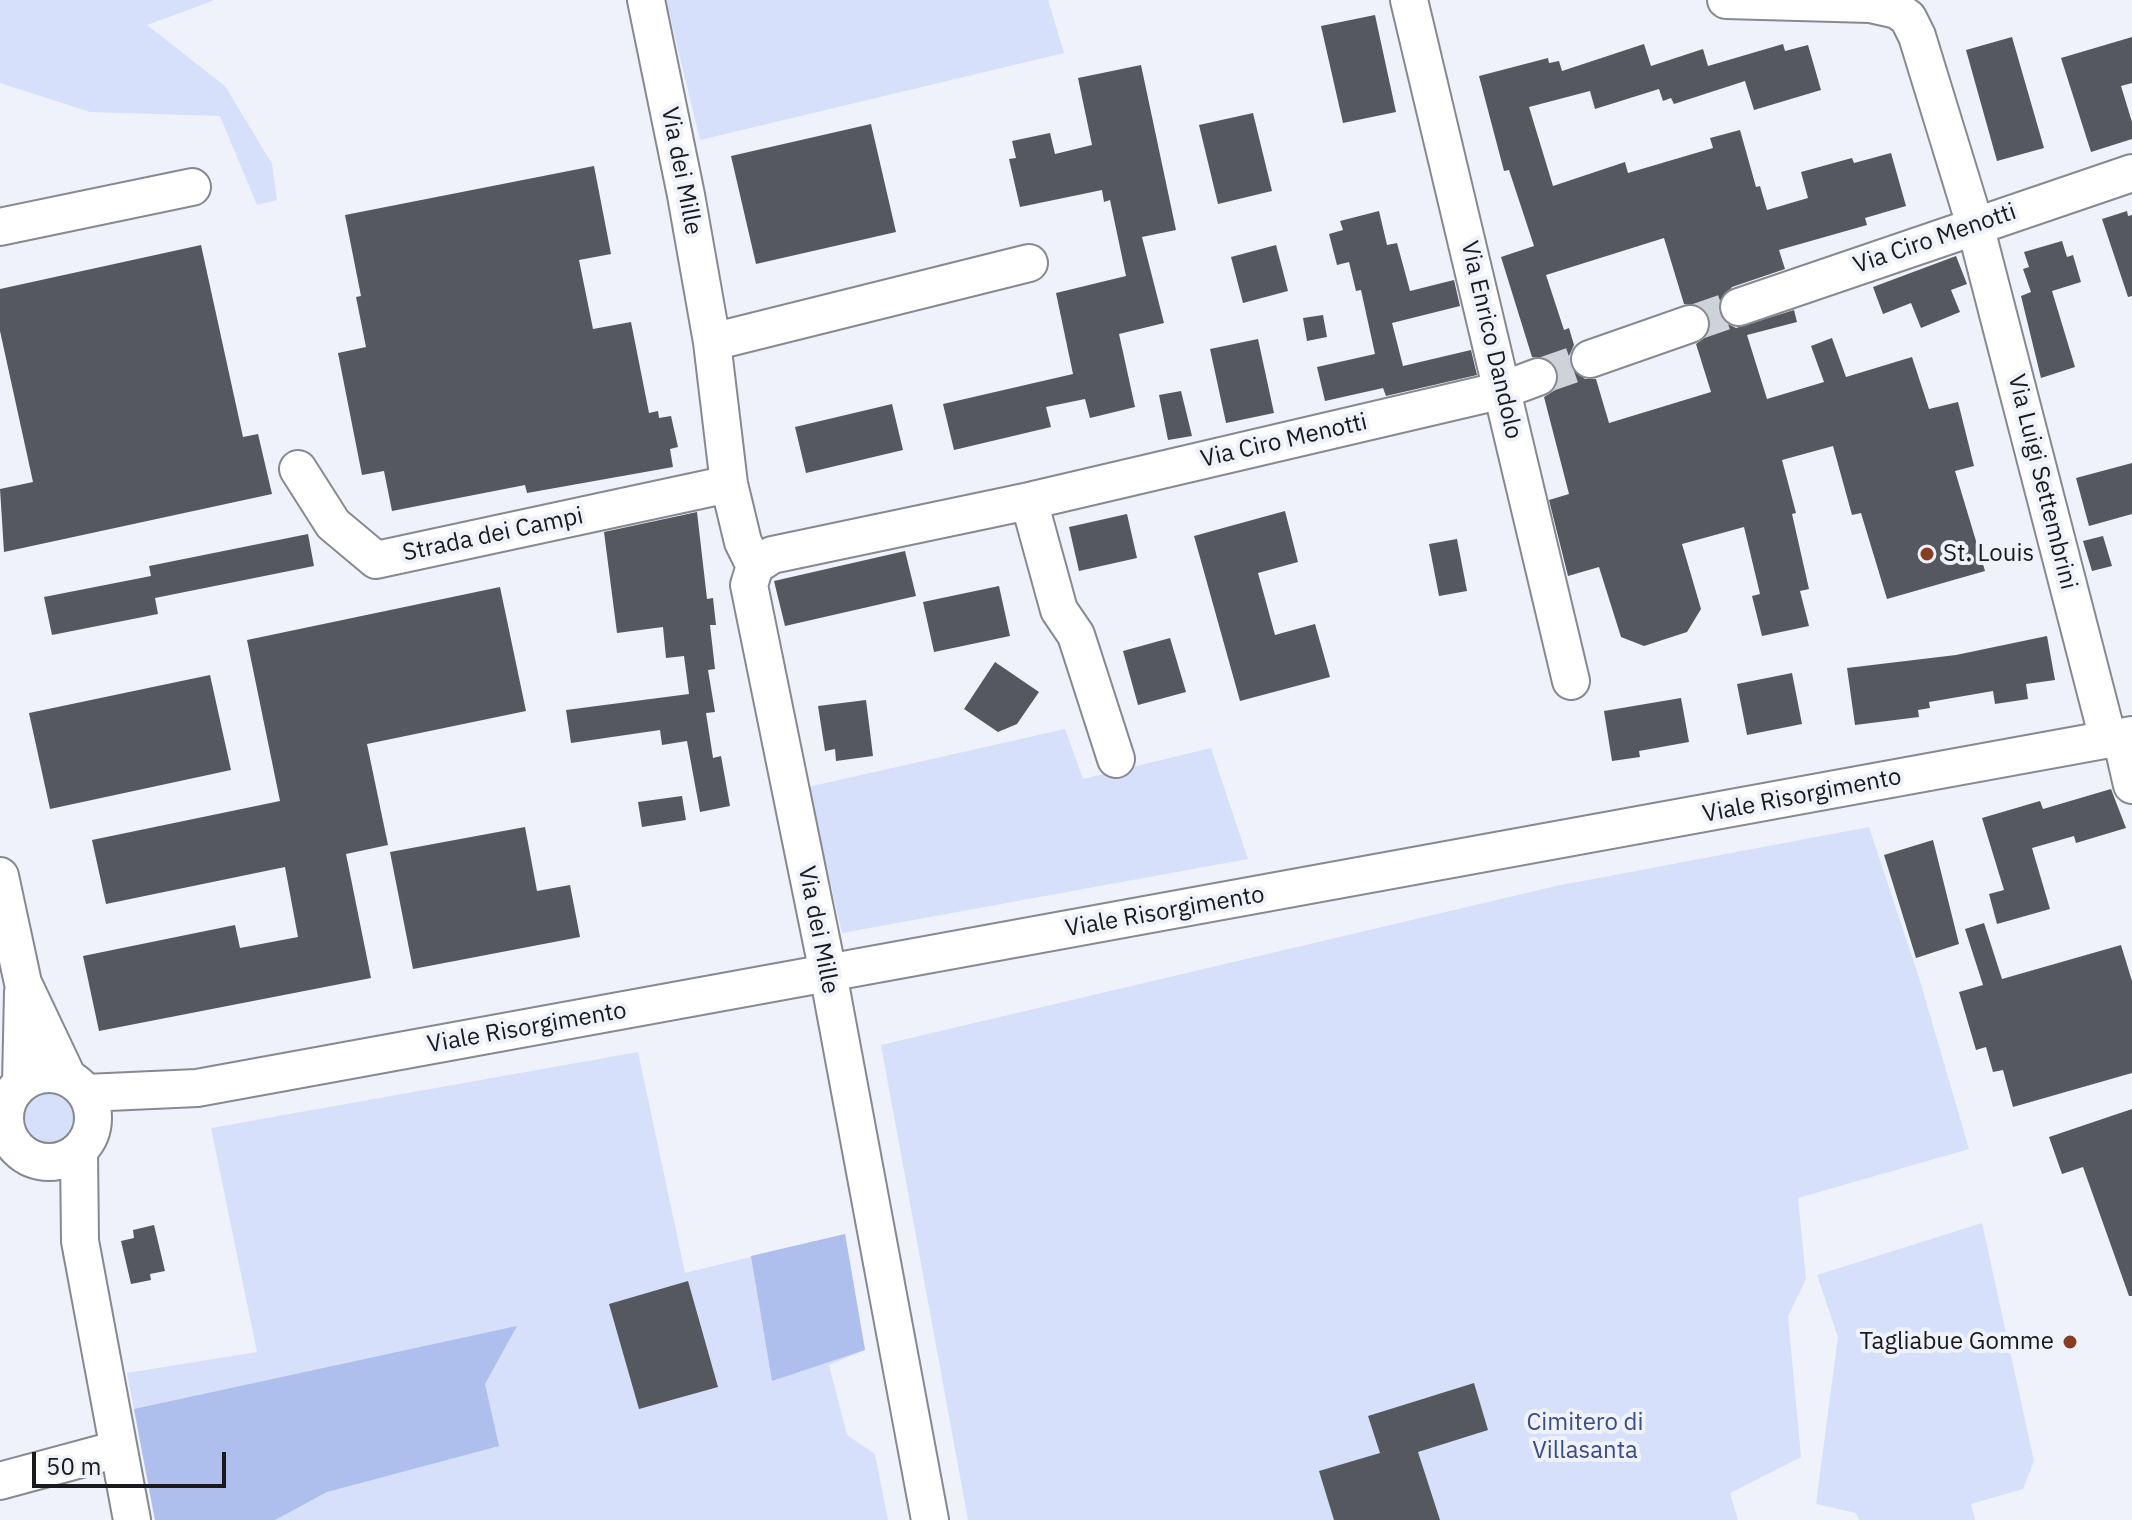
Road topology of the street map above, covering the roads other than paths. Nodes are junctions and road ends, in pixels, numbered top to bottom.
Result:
1 (1409, 0) edge
2 (1726, 0) edge
3 (650, 16) edge
4 (2132, 173) edge
5 (192, 187) dead end
6 (1975, 225) junction
7 (0, 227) edge
8 (1029, 263) dead end
9 (1739, 307) tunnel mouth
10 (1690, 324) tunnel mouth
11 (712, 342) junction
12 (1590, 359) tunnel mouth
13 (1538, 377) tunnel mouth
14 (1503, 390) junction
15 (298, 469) dead end
16 (729, 484) junction
17 (1029, 501) junction
18 (755, 566) junction
19 (1571, 681) dead end
20 (2120, 737) edge
21 (1116, 759) dead end
22 (2132, 785) edge
23 (0, 876) edge
24 (828, 973) junction
25 (23, 983) junction
26 (77, 1085) junction
27 (197, 1088) junction
28 (10, 1094) edge
29 (47, 1149) edge
30 (118, 1449) junction
31 (0, 1481) edge
32 (132, 1520) edge
33 (930, 1520) edge

1 - 14 street, Via Enrico Dandolo
2 - 6 street, Via Luigi Settembrini
3 - 11 street, Via dei Mille
4 - 6 street, Via Ciro Menotti
5 - 7 street
6 - 9 street, Via Ciro Menotti
6 - 20 street, Via Luigi Settembrini
8 - 11 street
10 - 12 street
11 - 16 street, Via dei Mille
13 - 14 street, Via Ciro Menotti
14 - 17 street, Via Ciro Menotti
14 - 19 street, Via Enrico Dandolo
15 - 16 street, Strada dei Campi
16 - 18 street, Via dei Mille
17 - 18 street, Via Ciro Menotti
17 - 21 street
18 - 24 street, Via dei Mille
20 - 22 street, Via Luigi Settembrini
20 - 24 street, Viale Risorgimento
23 - 25 street
24 - 27 street, Viale Risorgimento
24 - 33 street, Via dei Mille
25 - 26 street
25 - 28 street
26 - 27 street, Viale Risorgimento
26 - 28 street
26 - 29 street
27 - 29 street, Viale Risorgimento
28 - 29 street
29 - 30 street
30 - 31 street
30 - 32 street

